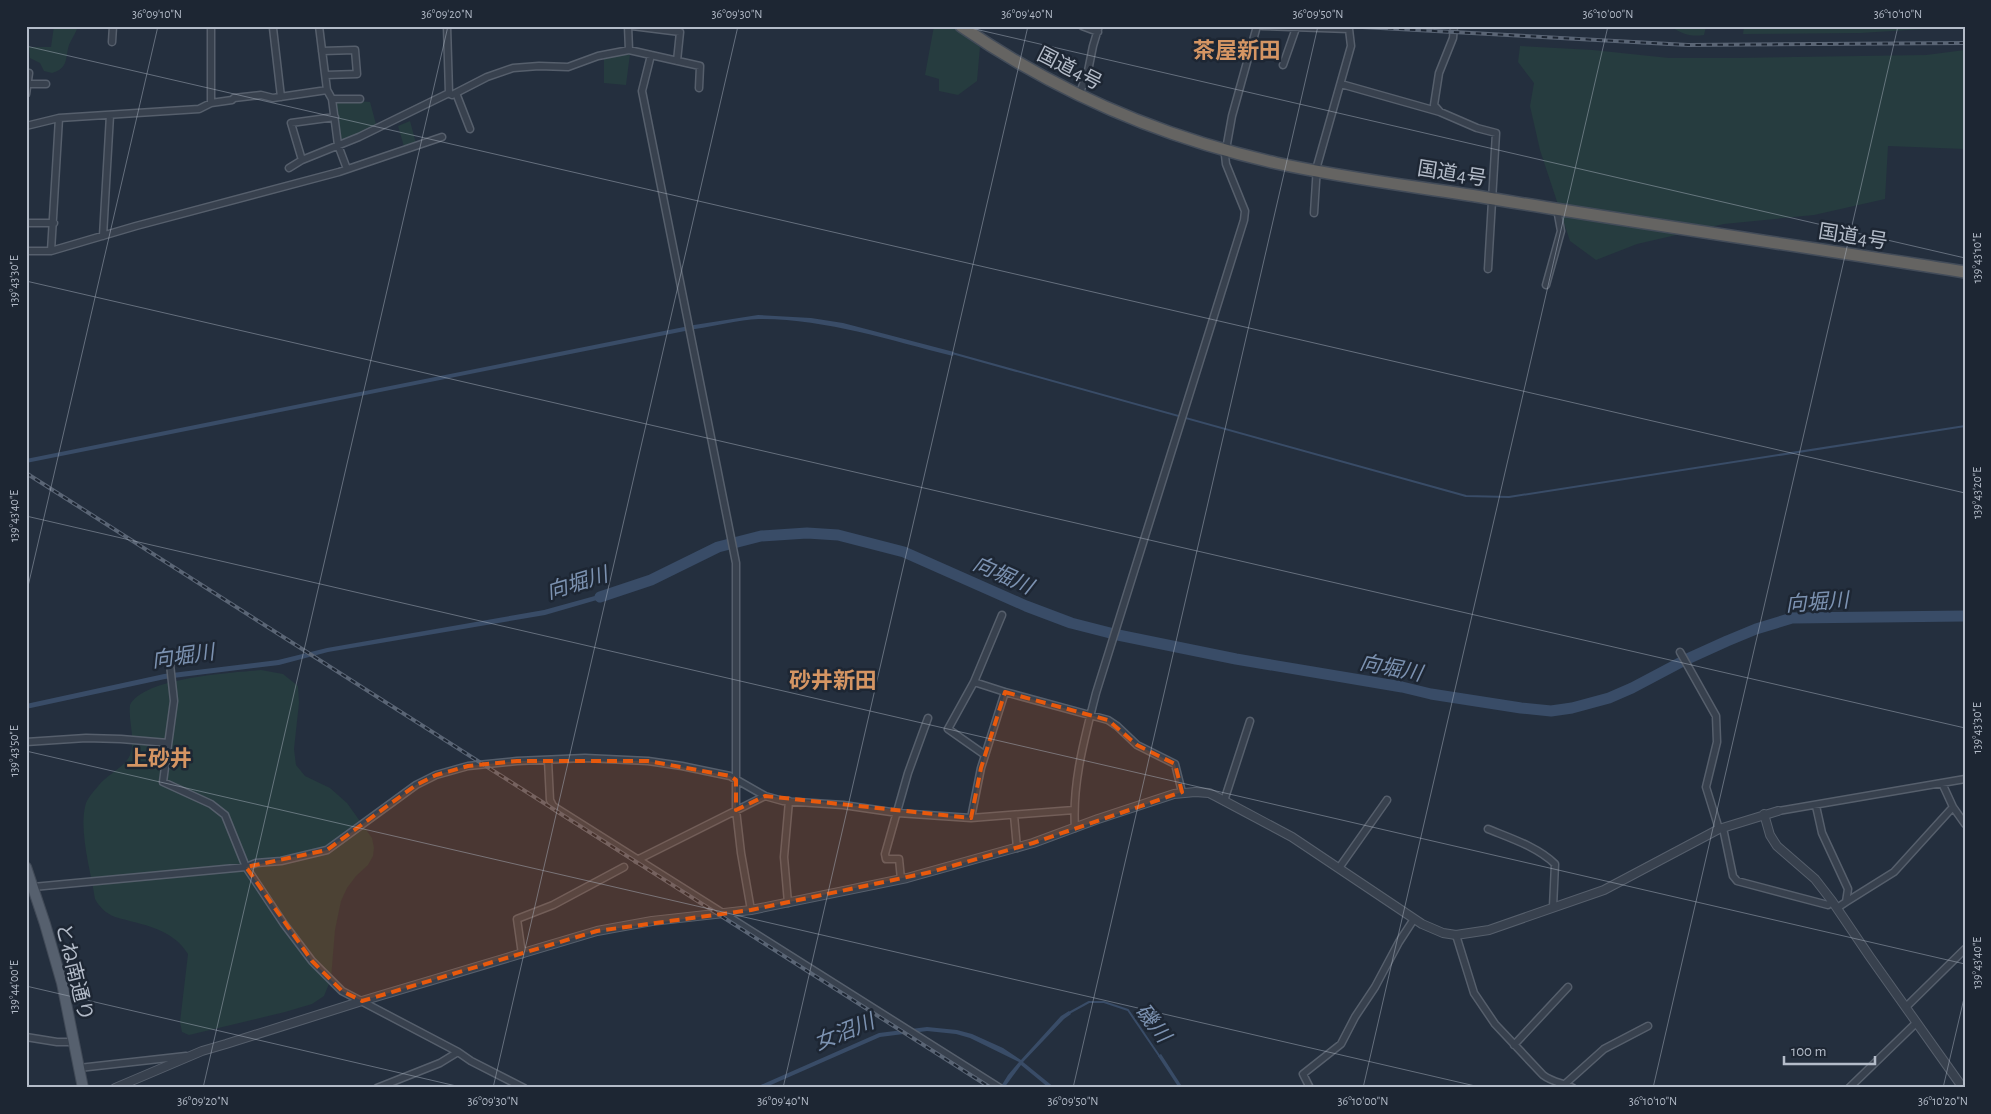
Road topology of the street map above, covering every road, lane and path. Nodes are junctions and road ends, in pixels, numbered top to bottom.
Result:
1 (113, 26) edge
2 (211, 26) edge
3 (319, 26) edge
4 (447, 26) edge
5 (628, 26) edge
6 (632, 26) edge
7 (961, 26) edge
8 (1082, 26) edge
9 (1257, 26) edge
10 (1262, 26) edge
11 (1454, 26) edge
12 (273, 28) dead end
13 (1296, 28) junction
14 (1099, 29) edge
15 (112, 42) dead end
16 (629, 50) junction
17 (322, 51) junction
18 (651, 55) junction
19 (677, 62) junction
20 (1283, 65) dead end
21 (30, 73) dead end
22 (326, 75) junction
23 (28, 84) junction
24 (46, 84) dead end
25 (1341, 84) junction
26 (699, 88) dead end
27 (327, 90) junction
28 (453, 93) junction
29 (26, 94) edge
30 (1079, 95) junction
31 (280, 97) junction
32 (332, 99) junction
33 (360, 99) dead end
34 (211, 103) junction
35 (1440, 112) junction
36 (110, 115) junction
37 (335, 117) junction
38 (59, 118) junction
39 (26, 126) edge
40 (470, 129) dead end
41 (442, 137) dead end
42 (338, 145) junction
43 (1225, 150) junction
44 (302, 160) junction
45 (289, 168) dead end
46 (346, 169) junction
47 (1316, 170) junction
48 (1492, 198) junction
49 (1557, 209) junction
50 (1314, 213) dead end
51 (54, 223) junction
52 (26, 224) edge
53 (103, 236) junction
54 (26, 251) edge
55 (51, 251) junction
56 (1488, 269) dead end
57 (1965, 272) edge
58 (1546, 285) dead end
59 (1002, 615) dead end
60 (1681, 653) dead end
61 (169, 655) dead end
62 (974, 682) junction
63 (1005, 692) junction
64 (1091, 714) junction
65 (928, 718) dead end
66 (1250, 721) dead end
67 (26, 742) edge
68 (168, 743) junction
69 (985, 755) junction
70 (548, 760) junction
71 (1965, 779) edge
72 (736, 780) junction
73 (1942, 783) junction
74 (1182, 792) junction
75 (765, 796) junction
76 (1387, 800) dead end
77 (789, 801) junction
78 (1224, 801) junction
79 (1816, 806) junction
80 (1953, 806) junction
81 (736, 810) junction
82 (1074, 810) junction
83 (1778, 811) joint
84 (896, 813) junction
85 (1764, 814) junction
86 (1014, 815) junction
87 (971, 818) junction
88 (1965, 824) edge
89 (1075, 828) junction
90 (1721, 828) junction
91 (1488, 829) dead end
92 (1017, 848) junction
93 (637, 860) junction
94 (26, 867) edge
95 (624, 867) dead end
96 (246, 868) junction
97 (1339, 868) junction
98 (902, 879) junction
99 (33, 887) junction
100 (1832, 901) junction
101 (1846, 902) junction
102 (788, 903) junction
103 (1553, 907) junction
104 (1837, 908) junction
105 (751, 910) junction
106 (722, 913) junction
107 (1414, 919) junction
108 (1456, 935) junction
109 (1965, 949) edge
110 (522, 954) junction
111 (1568, 987) dead end
112 (362, 1001) junction
113 (1906, 1007) junction
114 (1916, 1023) junction
115 (1648, 1026) dead end
116 (26, 1037) edge
117 (74, 1042) junction
118 (1514, 1045) junction
119 (458, 1052) junction
120 (192, 1056) junction
121 (79, 1068) junction
122 (1565, 1084) junction
123 (999, 1087) edge
124 (82, 1088) edge
125 (115, 1088) edge
126 (378, 1088) edge
127 (524, 1088) edge
128 (1310, 1088) edge
129 (1573, 1088) edge
130 (1849, 1088) edge
131 (1963, 1088) edge

1 - 15 street
2 - 34 street
3 - 17 street
4 - 28 street
5 - 16 street
6 - 19 street
7 - 30 highway, 国道4号
8 - 14 street
9 - 43 street
10 - 13 street
11 - 35 street
12 - 31 street
13 - 20 street
13 - 25 street
14 - 30 street
16 - 18 street
16 - 28 street
17 - 22 street
17 - 22 street
18 - 19 street
18 - 72 street
19 - 26 street
21 - 23 street
22 - 27 street
23 - 24 street
23 - 29 street
25 - 35 street
25 - 47 street
27 - 31 street
27 - 32 street
28 - 40 street
28 - 42 street
30 - 43 highway, 国道4号
31 - 34 street
32 - 33 street
32 - 37 street
34 - 36 street
35 - 48 street
36 - 38 street
36 - 53 street
37 - 42 street
37 - 44 street
38 - 39 street
38 - 51 street
41 - 46 street
42 - 44 street
42 - 46 street
43 - 47 highway, 国道4号
43 - 64 street
44 - 45 street
46 - 53 street
47 - 48 highway, 国道4号
47 - 50 street
48 - 49 highway, 国道4号
48 - 56 street
49 - 57 highway, 国道4号
49 - 58 street
51 - 52 street
51 - 55 street
53 - 55 street
54 - 55 street
59 - 62 street
60 - 90 street
61 - 68 street
62 - 63 street
62 - 69 street
63 - 64 street
63 - 69 street
64 - 74 street
64 - 82 street
65 - 84 street
66 - 78 street
67 - 68 street
68 - 96 street
69 - 87 street
70 - 72 street
70 - 93 street
70 - 96 street
71 - 73 street
72 - 75 street
72 - 81 street
73 - 79 street
73 - 80 street
74 - 78 street
74 - 89 street
75 - 77 street
75 - 81 street
76 - 97 street
77 - 84 street
77 - 102 street
78 - 97 street
79 - 83 street
79 - 101 street
80 - 88 street
80 - 101 street
81 - 93 street
81 - 105 street
82 - 86 street
82 - 89 street
83 - 85 street
84 - 87 street
84 - 98 street
85 - 90 street
85 - 100 street
86 - 87 street
86 - 92 street
89 - 92 street
90 - 100 street
90 - 103 street
91 - 103 street
92 - 98 street
93 - 106 street
94 - 99 main road, とね南通り
95 - 110 street
96 - 99 street
96 - 112 street
97 - 107 street
98 - 102 street
99 - 117 main road, とね南通り
100 - 104 street
101 - 104 street
102 - 105 street
103 - 108 street
104 - 113 street
105 - 106 street
106 - 110 street
106 - 123 street
107 - 108 street
107 - 128 street
108 - 118 street
109 - 113 street
110 - 112 street
111 - 118 street
112 - 119 street
112 - 120 street
113 - 114 street
114 - 130 street
114 - 131 street
115 - 122 street
116 - 117 street
117 - 121 main road, とね南通り
118 - 122 street
119 - 126 street
119 - 127 street
120 - 121 street
120 - 125 street
121 - 124 main road, とね南通り
122 - 129 street

